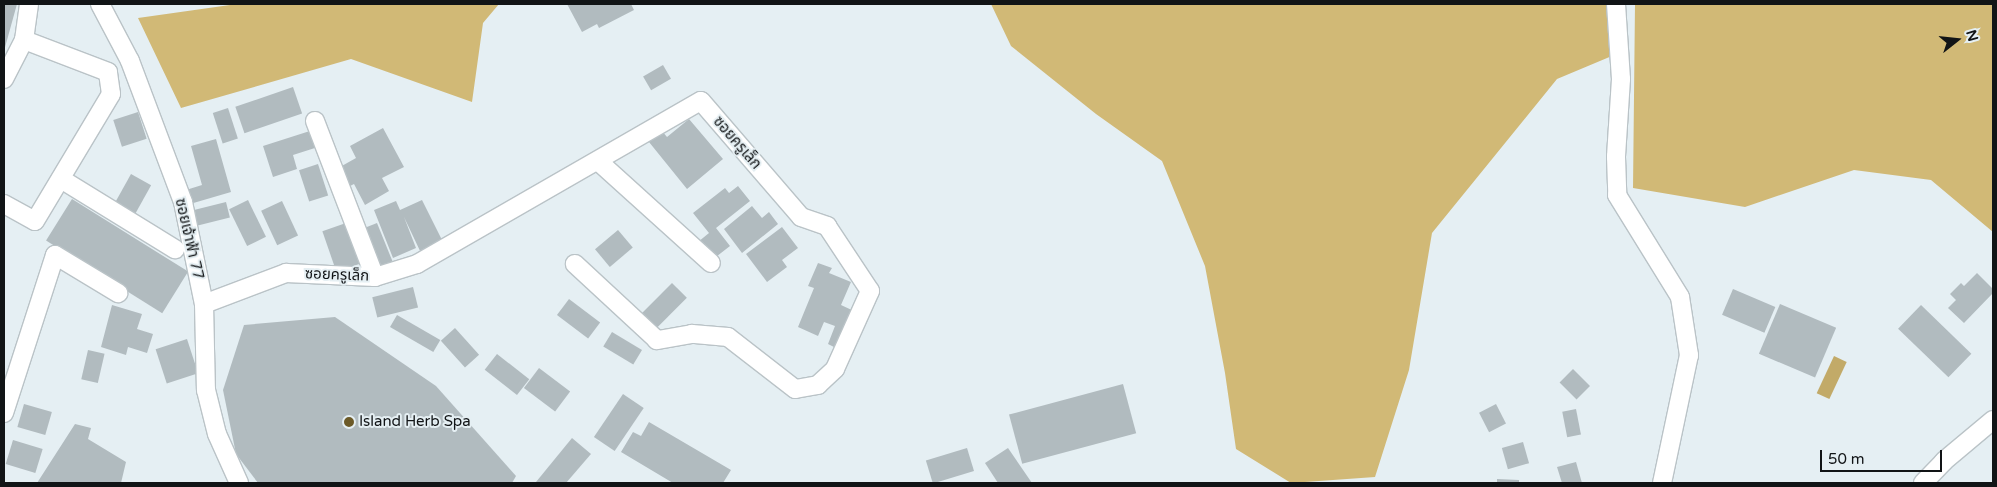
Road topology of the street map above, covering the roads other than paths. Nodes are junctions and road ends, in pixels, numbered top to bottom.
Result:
1 (29, 4) edge
2 (100, 4) edge
3 (1616, 4) edge
4 (24, 40) junction
5 (4, 79) edge
6 (315, 121) dead end
7 (598, 160) junction
8 (61, 178) junction
9 (4, 204) edge
10 (175, 249) dead end
11 (711, 263) dead end
12 (575, 264) dead end
13 (376, 277) junction
14 (118, 293) dead end
15 (204, 304) junction
16 (4, 413) edge
17 (1993, 420) edge
18 (239, 483) edge
19 (1662, 483) edge
20 (1923, 483) edge

1 - 4 street
2 - 15 street, ซอยเจ้าฟ้า 77
3 - 19 street
4 - 5 street
4 - 8 street
6 - 13 street
7 - 11 street
7 - 12 street, ซอยครูเล็ก
7 - 13 street, ซอยครูเล็ก
8 - 9 street
8 - 10 street
13 - 15 street, ซอยครูเล็ก
14 - 16 street
15 - 18 street, ซอยเจ้าฟ้า 77
17 - 20 street

